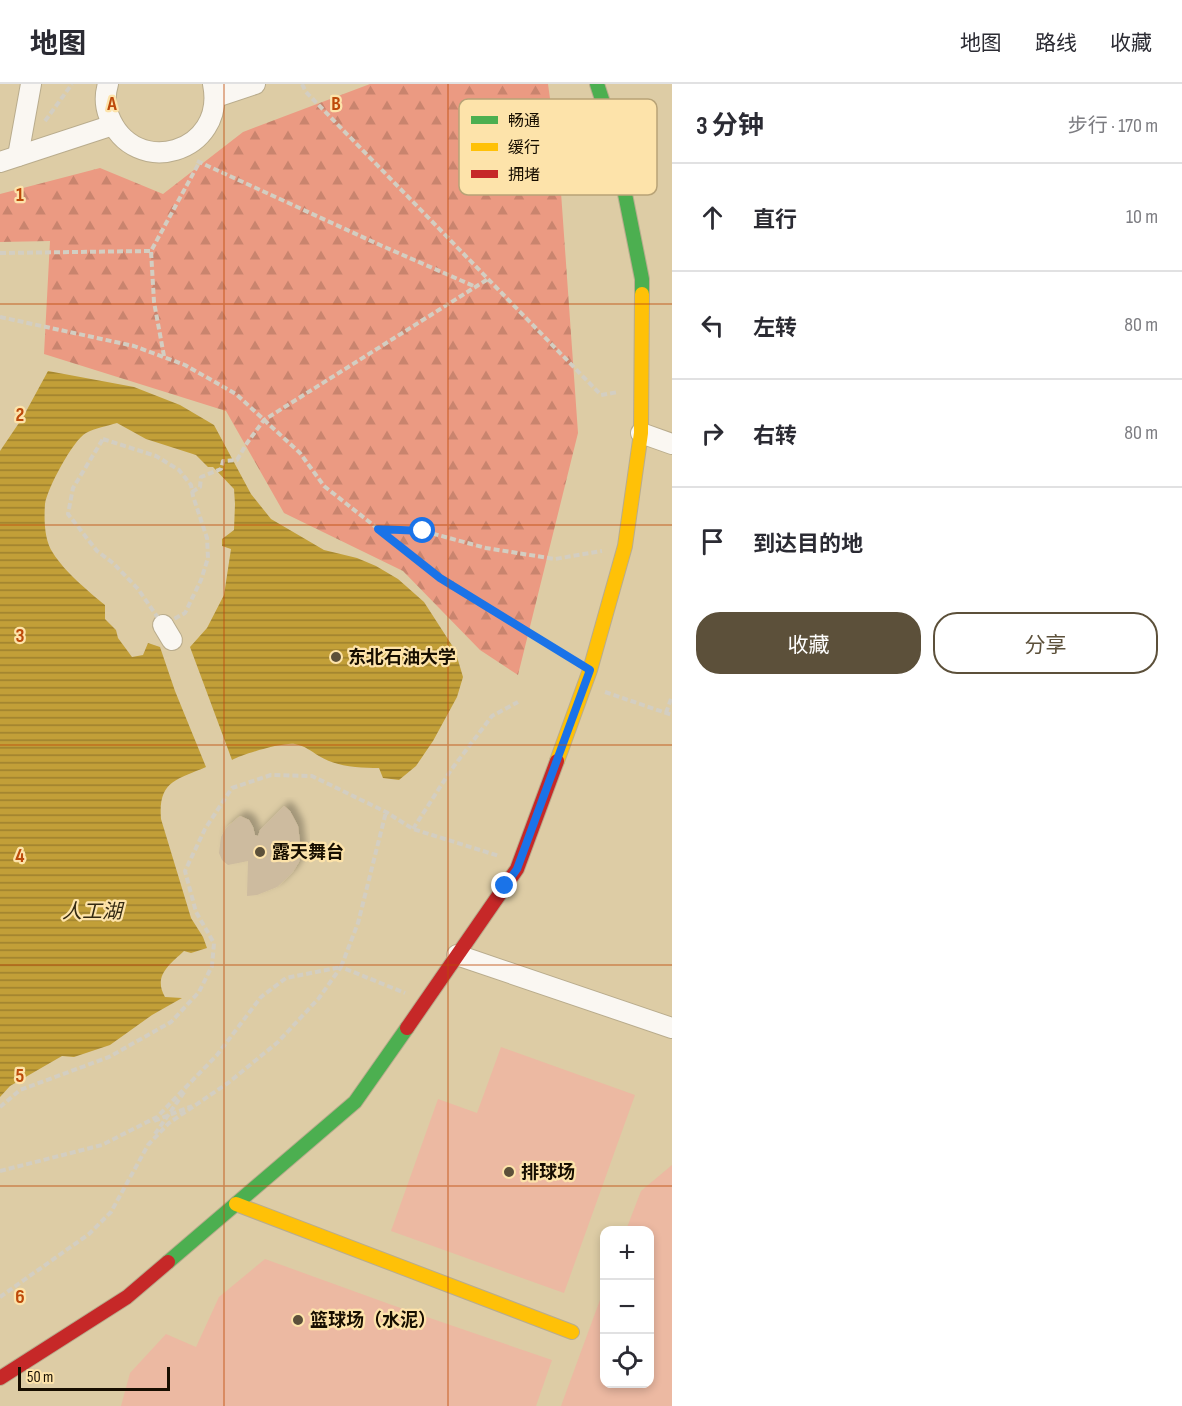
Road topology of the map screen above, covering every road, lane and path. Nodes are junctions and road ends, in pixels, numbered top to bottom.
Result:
1 (31, 84) edge
2 (108, 84) edge
3 (255, 84) edge
4 (302, 84) edge
5 (597, 84) edge
6 (215, 90) edge
7 (602, 99) edge
8 (113, 125) junction
9 (174, 152) junction
10 (206, 152) dead end
11 (9, 159) edge
12 (200, 162) junction
13 (625, 195) edge
14 (151, 251) junction
15 (0, 253) edge
16 (488, 279) junction
17 (476, 287) junction
18 (0, 317) edge
19 (164, 357) junction
20 (643, 387) junction
21 (264, 420) junction
22 (641, 433) junction
23 (672, 444) edge
24 (192, 492) junction
25 (378, 529) junction
26 (625, 546) junction
27 (590, 670) junction
28 (584, 685) junction
29 (672, 696) edge
30 (518, 702) dead end
31 (666, 713) junction
32 (672, 715) edge
33 (386, 812) junction
34 (413, 829) junction
35 (520, 862) junction
36 (457, 955) junction
37 (341, 967) junction
38 (425, 1002) junction
39 (672, 1028) edge
40 (191, 1082) junction
41 (200, 1102) junction
42 (0, 1107) edge
43 (131, 1131) junction
44 (148, 1145) junction
45 (0, 1171) edge
46 (236, 1204) junction
47 (0, 1297) edge
48 (572, 1332) dead end
49 (0, 1378) edge

1 - 11 street
2 - 8 street
3 - 6 street
4 - 16 path
5 - 7 street
6 - 9 street
8 - 9 street
8 - 11 street
9 - 12 path
10 - 12 path
12 - 14 path
12 - 17 path
13 - 20 street
14 - 15 path
14 - 19 path
16 - 17 path
16 - 20 path
17 - 21 path
18 - 19 path
19 - 21 path
20 - 22 street
21 - 24 path
21 - 25 path
22 - 23 street
22 - 26 street
24 - 24 path
25 - 26 path
25 - 27 path
26 - 27 street
27 - 28 street
28 - 31 path
28 - 35 street
29 - 31 path
30 - 34 path
31 - 32 path
33 - 34 path
33 - 37 path
33 - 42 path
34 - 35 path
35 - 36 street
36 - 38 street
36 - 39 street
37 - 38 path
37 - 40 path
37 - 41 path
38 - 46 street
40 - 43 path
40 - 44 path
41 - 43 path
41 - 44 path
43 - 45 path
44 - 47 path
46 - 48 street
46 - 49 street

